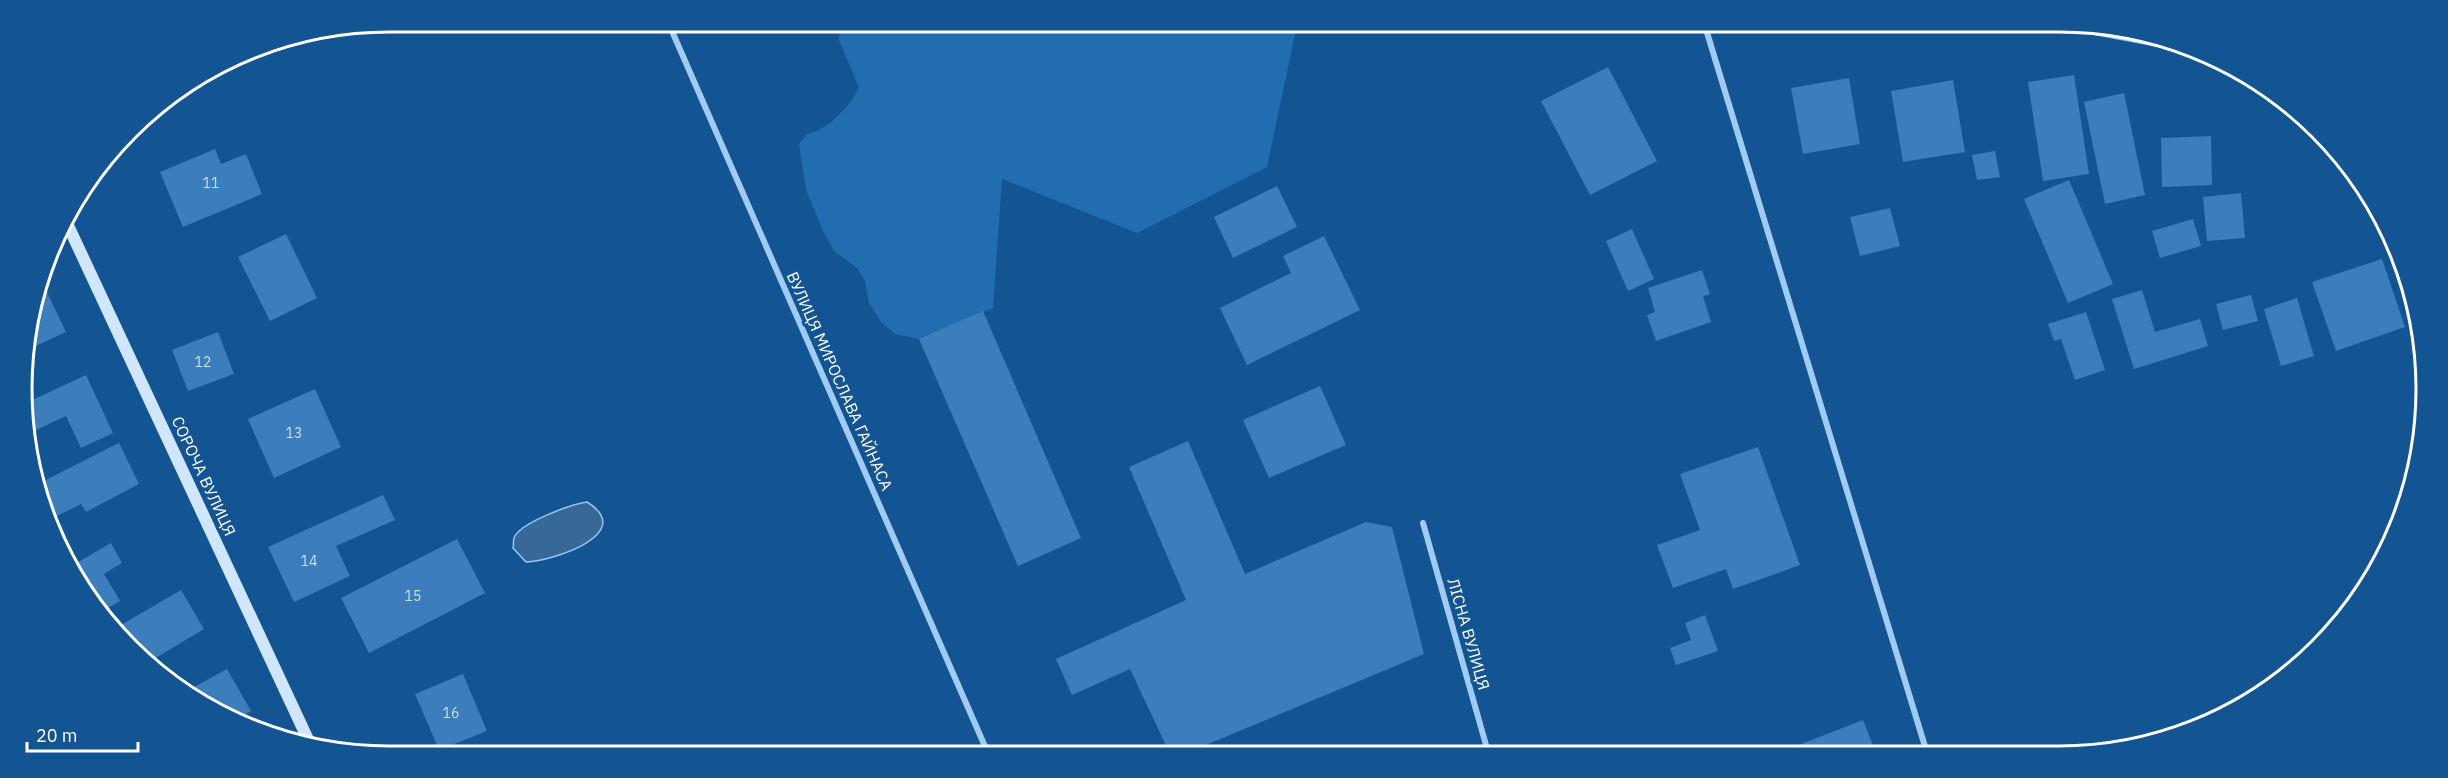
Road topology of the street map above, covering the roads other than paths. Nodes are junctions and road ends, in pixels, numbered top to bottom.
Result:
1 (672, 32) edge
2 (1707, 32) edge
3 (69, 228) edge
4 (1423, 523) dead end
5 (307, 737) edge
6 (985, 746) edge
7 (1486, 746) edge
8 (1925, 746) edge

1 - 6 street, ВУЛИЦЯ МИРОСЛАВА ГАЙНАСА
2 - 8 street
3 - 5 main road, СОРОЧА ВУЛИЦЯ
4 - 7 street, ЛІСНА ВУЛИЦЯ

